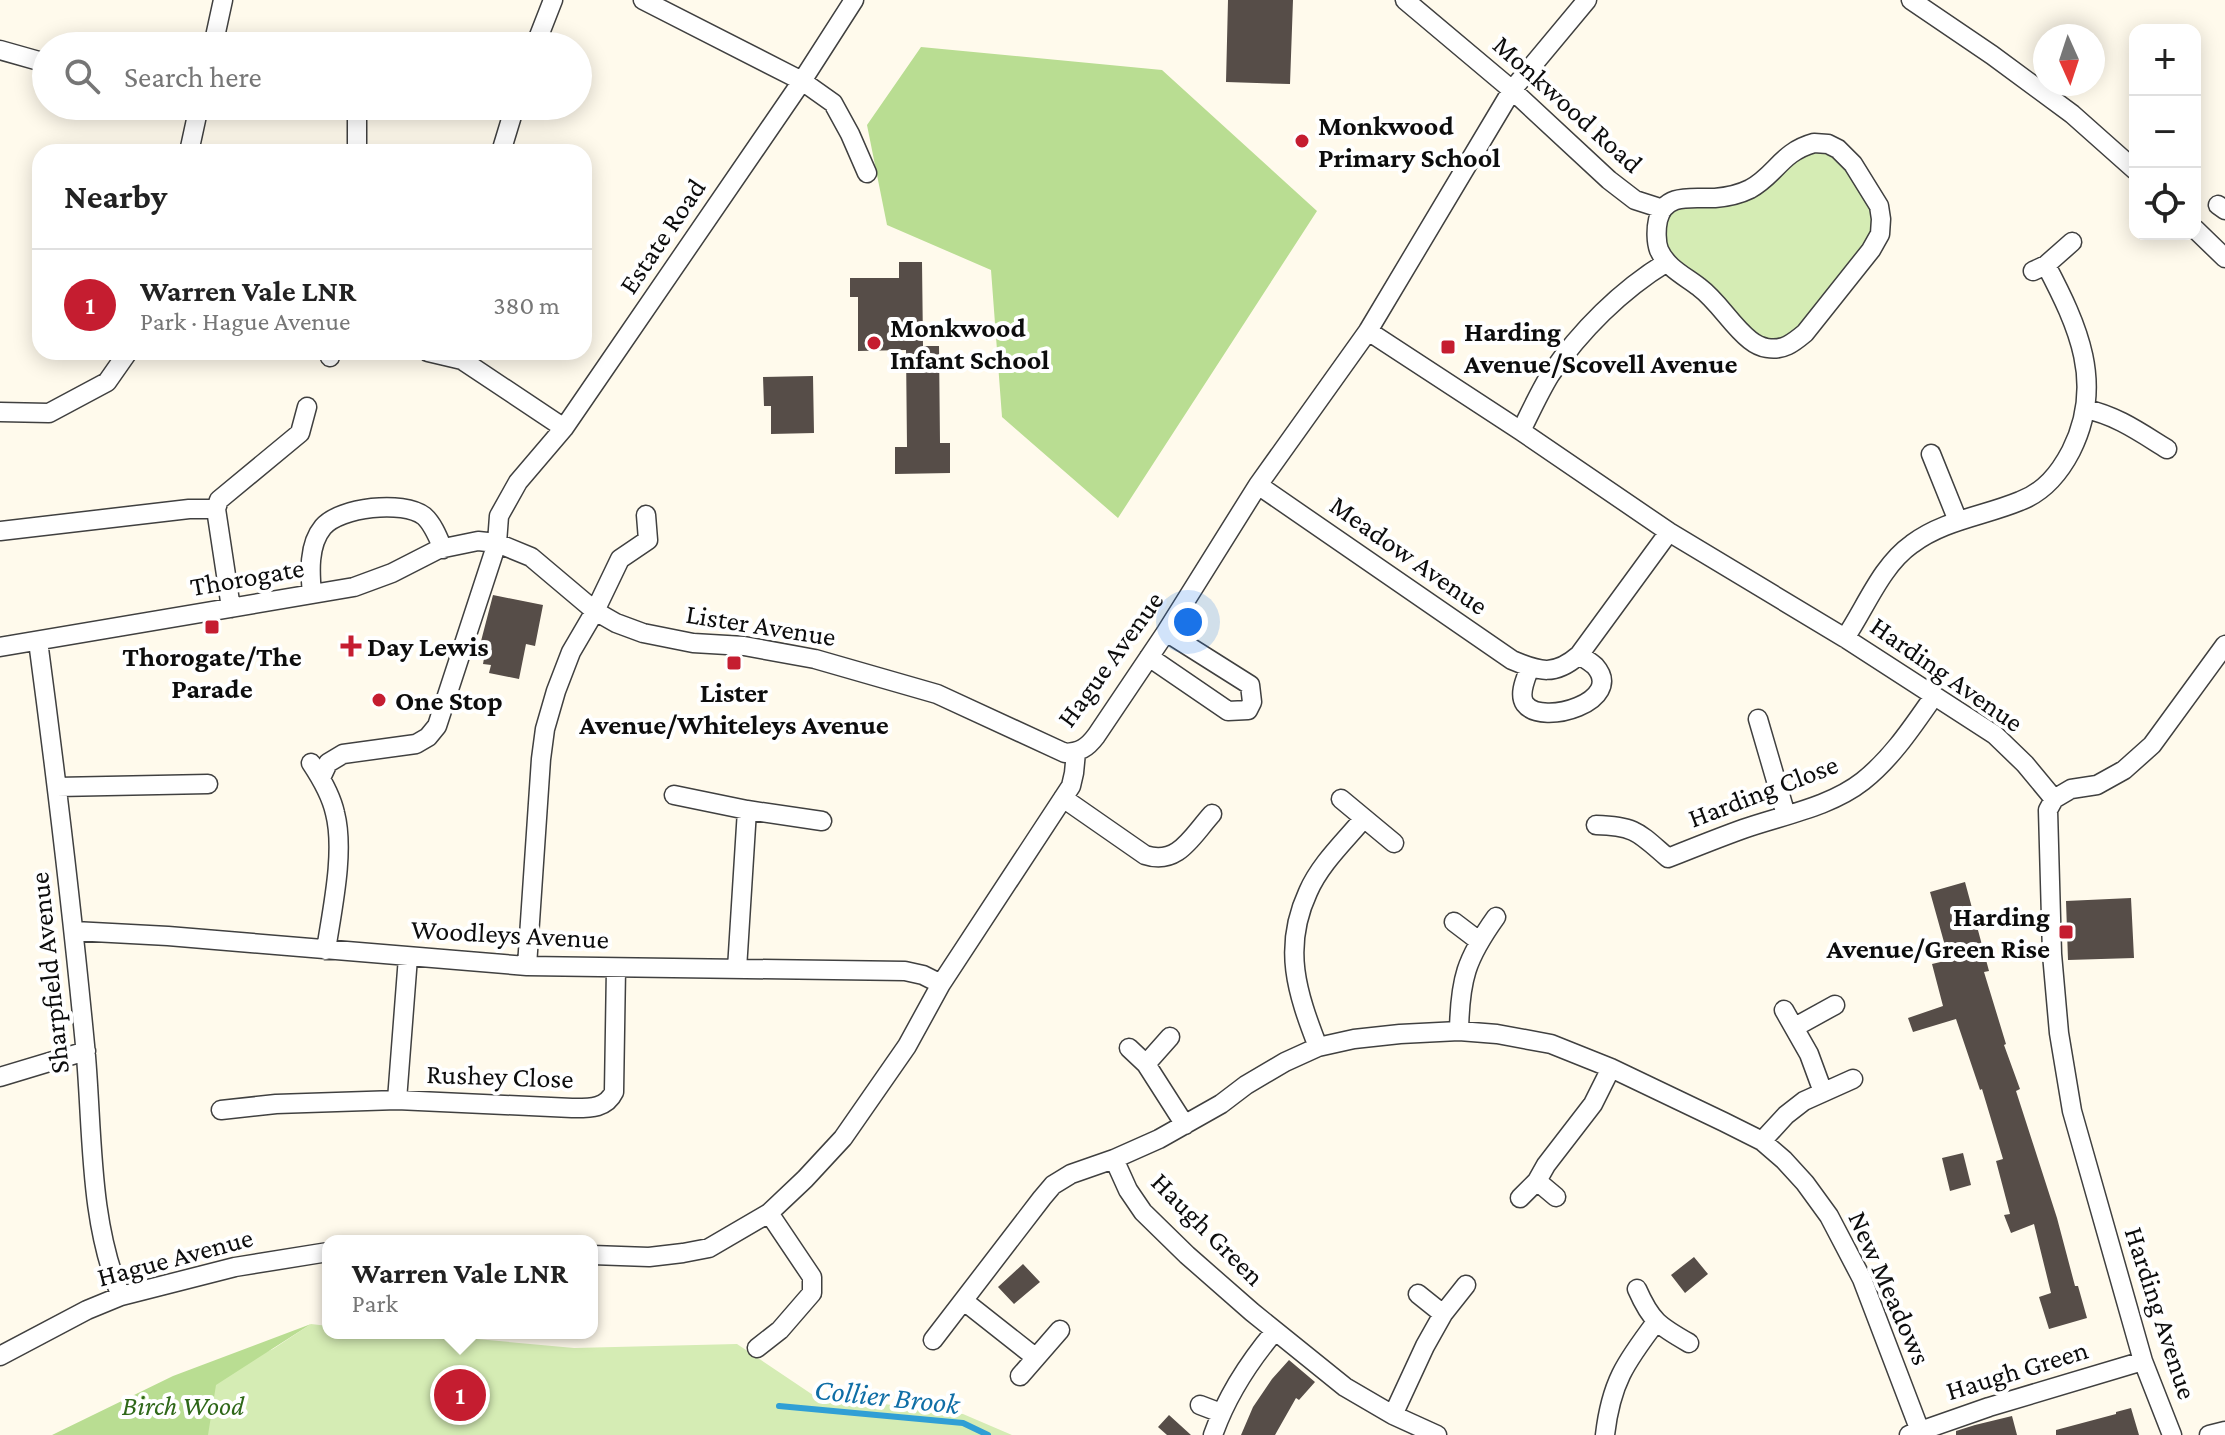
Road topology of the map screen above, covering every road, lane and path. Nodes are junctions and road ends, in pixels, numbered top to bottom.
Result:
1 (223, 0) edge
2 (553, 0) edge
3 (643, 0) edge
4 (854, 0) edge
5 (1405, 0) edge
6 (1587, 0) edge
7 (1911, 0) edge
8 (216, 32) edge
9 (540, 32) edge
10 (0, 50) edge
11 (32, 59) edge
12 (802, 81) junction
13 (1512, 90) junction
14 (196, 120) edge
15 (357, 120) edge
16 (511, 120) edge
17 (191, 144) edge
18 (357, 144) edge
19 (503, 144) edge
20 (2133, 168) edge
21 (867, 173) dead end
22 (1663, 209) junction
23 (2201, 235) edge
24 (2072, 242) dead end
25 (2225, 258) edge
26 (1667, 262) junction
27 (1368, 331) junction
28 (122, 360) edge
29 (462, 360) edge
30 (307, 407) dead end
31 (2085, 409) junction
32 (0, 412) edge
33 (564, 428) junction
34 (1521, 431) junction
35 (2167, 449) dead end
36 (1932, 453) dead end
37 (1258, 485) junction
38 (216, 509) junction
39 (646, 515) dead end
40 (1958, 521) junction
41 (0, 531) edge
42 (1669, 532) junction
43 (497, 543) junction
44 (443, 549) junction
45 (312, 594) junction
46 (231, 608) junction
47 (595, 611) junction
48 (1166, 632) junction
49 (1845, 638) junction
50 (38, 641) junction
51 (2225, 645) edge
52 (0, 647) edge
53 (1579, 655) junction
54 (1149, 657) junction
55 (1530, 667) junction
56 (1934, 696) junction
57 (1758, 719) dead end
58 (1076, 752) junction
59 (208, 784) dead end
60 (57, 787) junction
61 (674, 795) dead end
62 (1063, 798) junction
63 (1341, 799) dead end
64 (2054, 799) junction
65 (747, 810) junction
66 (1212, 814) dead end
67 (1786, 815) junction
68 (1364, 818) junction
69 (822, 821) dead end
70 (1596, 825) dead end
71 (1394, 843) dead end
72 (1496, 917) dead end
73 (1454, 922) dead end
74 (74, 931) junction
75 (1479, 941) junction
76 (326, 950) junction
77 (408, 957) junction
78 (527, 966) junction
79 (616, 968) junction
80 (737, 969) junction
81 (941, 984) junction
82 (1835, 1005) dead end
83 (1784, 1010) dead end
84 (1795, 1027) junction
85 (1459, 1031) junction
86 (1170, 1037) dead end
87 (1318, 1047) junction
88 (1129, 1048) dead end
89 (86, 1051) junction
90 (1146, 1064) junction
91 (1611, 1068) junction
92 (0, 1077) edge
93 (1853, 1079) dead end
94 (1823, 1092) junction
95 (397, 1100) junction
96 (221, 1110) dead end
97 (1185, 1125) junction
98 (1762, 1141) junction
99 (1114, 1159) junction
100 (1537, 1181) junction
101 (1556, 1197) dead end
102 (1520, 1198) dead end
103 (769, 1213) junction
104 (322, 1253) edge
105 (598, 1255) edge
106 (1466, 1285) dead end
107 (1637, 1289) dead end
108 (1418, 1294) dead end
109 (121, 1296) junction
110 (964, 1301) junction
111 (1443, 1314) junction
112 (1656, 1322) junction
113 (1060, 1330) dead end
114 (1275, 1331) junction
115 (933, 1340) dead end
116 (1689, 1343) dead end
117 (757, 1348) dead end
118 (0, 1356) edge
119 (1035, 1357) junction
120 (2143, 1361) junction
121 (1020, 1376) dead end
122 (1200, 1405) dead end
123 (1221, 1413) junction
124 (1393, 1415) junction
125 (2225, 1431) edge
126 (1915, 1433) edge
127 (1213, 1435) edge
128 (1437, 1435) edge
129 (1605, 1435) edge
130 (2172, 1435) edge
131 (2209, 1435) edge

1 - 8 street
2 - 9 street
3 - 12 street
4 - 12 street, Estate Road
5 - 13 street, Monkwood Road
6 - 13 street, Hague Avenue
7 - 20 street
10 - 11 street
12 - 21 street
12 - 33 street, Estate Road
13 - 22 street, Monkwood Road
13 - 27 street, Hague Avenue
14 - 17 street
15 - 18 street
16 - 19 street
22 - 26 street
22 - 26 street
23 - 25 street
24 - 31 street
26 - 34 street
27 - 34 street, Harding Avenue
27 - 37 street, Hague Avenue
28 - 32 street
29 - 33 street
30 - 38 street
31 - 35 street
31 - 40 street
33 - 43 street, Estate Road
34 - 42 street, Harding Avenue
36 - 40 street
37 - 48 street, Hague Avenue
37 - 55 street, Meadow Avenue
38 - 41 street
38 - 46 street
39 - 47 street
40 - 49 street
42 - 49 street, Harding Avenue
42 - 53 street
43 - 44 street, Thorogate
43 - 47 street, Lister Avenue
43 - 76 street, Estate Road
44 - 45 street, Thorogate
44 - 45 street
45 - 46 street, Thorogate
46 - 50 street, Thorogate
47 - 58 street, Lister Avenue
47 - 78 street
48 - 54 street, Hague Avenue
48 - 54 street
49 - 56 street, Harding Avenue
50 - 52 street, Thorogate
50 - 60 street, Sharpfield Avenue
51 - 64 street
53 - 55 street
53 - 55 street
54 - 58 street, Hague Avenue
56 - 64 street, Harding Avenue
56 - 67 street, Harding Close
57 - 67 street
58 - 62 street, Hague Avenue
59 - 60 street
60 - 74 street, Sharpfield Avenue
61 - 65 street
62 - 66 street
62 - 81 street, Hague Avenue
63 - 68 street
64 - 120 street, Harding Avenue
65 - 69 street
65 - 80 street
67 - 70 street, Harding Close
68 - 71 street
68 - 87 street
72 - 75 street
73 - 75 street
74 - 76 street, Woodleys Avenue
74 - 89 street, Sharpfield Avenue
75 - 85 street
76 - 77 street, Woodleys Avenue
77 - 78 street, Woodleys Avenue
77 - 95 street, Rushey Close
78 - 79 street, Woodleys Avenue
79 - 80 street, Woodleys Avenue
79 - 95 street, Rushey Close
80 - 81 street, Woodleys Avenue
81 - 103 street, Hague Avenue
82 - 84 street
83 - 84 street
84 - 94 street
85 - 87 street, New Meadows
85 - 91 street, New Meadows
86 - 90 street
87 - 97 street, New Meadows
88 - 90 street
89 - 92 street
89 - 109 street, Sharpfield Avenue
90 - 97 street
91 - 98 street, New Meadows
91 - 100 street
93 - 94 street
94 - 98 street
95 - 96 street, Rushey Close
97 - 99 street, New Meadows
98 - 126 street, New Meadows
99 - 110 street, New Meadows
99 - 114 street, Haugh Green
100 - 101 street
100 - 102 street
103 - 105 street, Hague Avenue
103 - 117 street
104 - 109 street, Hague Avenue
106 - 111 street
107 - 112 street
108 - 111 street
109 - 118 street, Hague Avenue
110 - 115 street, New Meadows
110 - 119 street
111 - 124 street
112 - 116 street
112 - 129 street
113 - 119 street
114 - 123 street
114 - 124 street, Haugh Green
119 - 121 street
120 - 126 street, Haugh Green
120 - 130 street, Harding Avenue
122 - 123 street
123 - 127 street
124 - 128 street, Haugh Green
125 - 131 street

